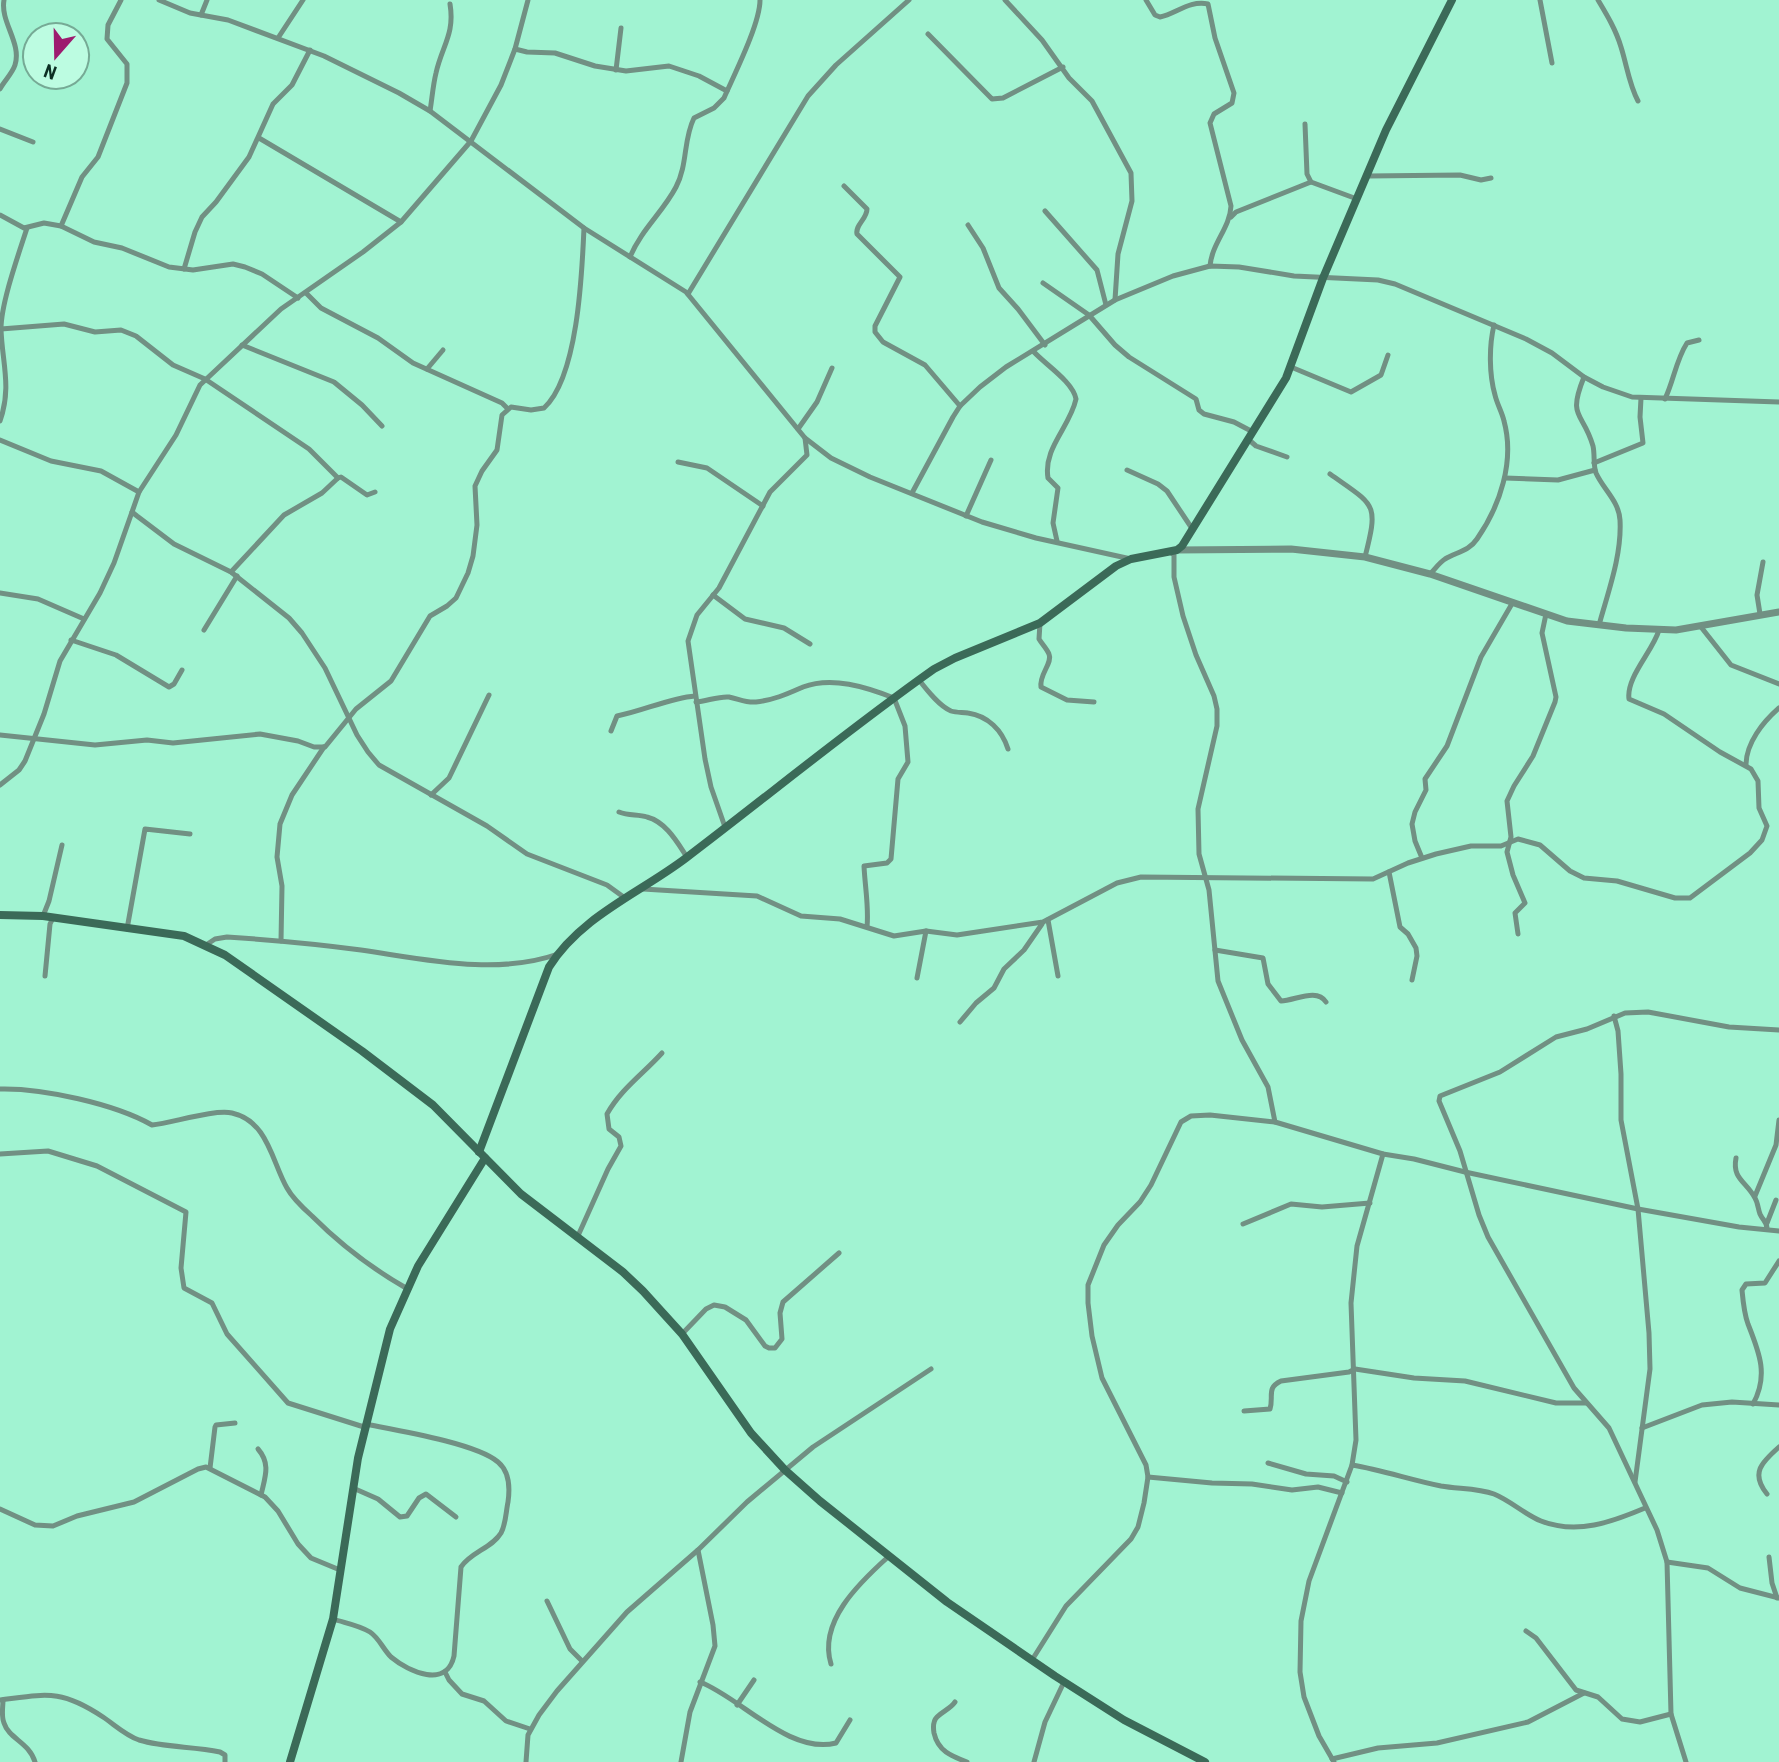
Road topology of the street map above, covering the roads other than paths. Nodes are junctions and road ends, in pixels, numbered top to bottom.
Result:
1 (4, 0) edge
2 (121, 0) edge
3 (159, 0) edge
4 (207, 0) edge
5 (303, 0) edge
6 (528, 0) edge
7 (760, 0) edge
8 (909, 0) edge
9 (1005, 0) edge
10 (1146, 0) edge
11 (1452, 0) edge
12 (1540, 0) edge
13 (1598, 0) edge
14 (450, 4) dead end
15 (201, 15) junction
16 (621, 28) dead end
17 (928, 34) dead end
18 (278, 38) junction
19 (516, 49) junction
20 (310, 51) junction
21 (1552, 63) dead end
22 (1063, 67) junction
23 (616, 69) junction
24 (0, 89) edge
25 (727, 91) junction
26 (1638, 102) dead end
27 (430, 111) junction
28 (1305, 124) dead end
29 (0, 129) edge
30 (259, 138) junction
31 (471, 141) junction
32 (33, 142) dead end
33 (1368, 176) junction
34 (1491, 178) dead end
35 (1311, 182) junction
36 (844, 186) dead end
37 (1357, 198) junction
38 (1045, 211) dead end
39 (0, 215) edge
40 (1229, 219) junction
41 (401, 222) junction
42 (968, 225) dead end
43 (61, 226) junction
44 (27, 228) junction
45 (584, 228) junction
46 (630, 257) junction
47 (1210, 266) junction
48 (184, 269) junction
49 (1323, 278) junction
50 (1043, 283) dead end
51 (306, 293) junction
52 (688, 294) junction
53 (298, 298) junction
54 (1115, 300) junction
55 (1106, 305) junction
56 (1089, 315) junction
57 (1494, 325) junction
58 (1, 329) edge
59 (1699, 340) dead end
60 (242, 345) junction
61 (1045, 345) junction
62 (443, 350) dead end
63 (1034, 352) junction
64 (1388, 355) dead end
65 (1292, 367) junction
66 (832, 368) dead end
67 (427, 369) junction
68 (1584, 377) junction
69 (205, 379) junction
70 (1641, 398) junction
71 (1665, 399) junction
72 (1779, 402) edge
73 (960, 406) junction
74 (507, 408) junction
75 (0, 421) edge
76 (382, 426) dead end
77 (798, 429) junction
78 (1250, 436) junction
79 (805, 438) junction
80 (0, 440) edge
81 (1287, 457) dead end
82 (991, 460) dead end
83 (678, 462) dead end
84 (1595, 466) junction
85 (1126, 470) dead end
86 (1330, 474) dead end
87 (338, 478) junction
88 (1505, 478) junction
89 (139, 492) junction
90 (375, 492) dead end
91 (912, 493) junction
92 (762, 506) junction
93 (132, 512) junction
94 (966, 516) junction
95 (1193, 530) junction
96 (1057, 541) junction
97 (1173, 550) junction
98 (1365, 557) junction
99 (1131, 559) junction
100 (1763, 562) dead end
101 (231, 572) junction
102 (1430, 575) junction
103 (237, 576) junction
104 (0, 593) edge
105 (713, 595) junction
106 (1513, 602) junction
107 (1779, 612) edge
108 (1546, 614) junction
109 (1760, 614) junction
110 (84, 619) junction
111 (1040, 623) junction
112 (1599, 625) junction
113 (1701, 627) junction
114 (204, 630) dead end
115 (1660, 630) junction
116 (71, 640) junction
117 (810, 644) dead end
118 (182, 670) dead end
119 (919, 680) junction
120 (1779, 684) edge
121 (489, 695) dead end
122 (894, 698) junction
123 (696, 699) junction
124 (1094, 702) dead end
125 (1779, 708) edge
126 (349, 720) junction
127 (611, 731) dead end
128 (0, 735) edge
129 (35, 738) junction
130 (325, 747) junction
131 (1008, 748) dead end
132 (1746, 757) junction
133 (1738, 762) junction
134 (1746, 765) junction
135 (0, 785) edge
136 (431, 794) junction
137 (619, 812) dead end
138 (725, 827) junction
139 (190, 834) dead end
140 (1510, 842) junction
141 (62, 845) dead end
142 (687, 857) junction
143 (1422, 858) junction
144 (1389, 872) junction
145 (1206, 878) junction
146 (643, 889) junction
147 (625, 898) junction
148 (0, 915) edge
149 (43, 916) junction
150 (53, 918) junction
151 (1046, 921) junction
152 (867, 928) junction
153 (127, 929) junction
154 (926, 931) junction
155 (1518, 934) dead end
156 (281, 941) junction
157 (206, 945) junction
158 (1215, 950) junction
159 (558, 954) junction
160 (45, 976) dead end
161 (1058, 976) dead end
162 (917, 978) dead end
163 (1412, 980) dead end
164 (1326, 1003) dead end
165 (1614, 1016) junction
166 (960, 1022) dead end
167 (1779, 1031) edge
168 (662, 1054) dead end
169 (0, 1089) edge
170 (1779, 1120) edge
171 (1275, 1122) junction
172 (0, 1154) edge
173 (1383, 1154) junction
174 (482, 1155) junction
175 (1736, 1158) dead end
176 (1465, 1172) junction
177 (1755, 1196) junction
178 (1776, 1200) dead end
179 (1370, 1203) junction
180 (1638, 1209) junction
181 (1243, 1224) dead end
182 (1767, 1226) junction
183 (1779, 1231) edge
184 (577, 1238) junction
185 (839, 1253) dead end
186 (1779, 1261) edge
187 (406, 1288) junction
188 (682, 1334) junction
189 (931, 1369) dead end
190 (1354, 1369) junction
191 (1586, 1403) junction
192 (1753, 1404) junction
193 (1779, 1405) edge
194 (1244, 1411) dead end
195 (235, 1423) dead end
196 (364, 1425) junction
197 (1642, 1427) junction
198 (1779, 1447) edge
199 (258, 1449) dead end
200 (1268, 1463) dead end
201 (1352, 1465) junction
202 (210, 1468) junction
203 (785, 1470) junction
204 (1148, 1477) junction
205 (1347, 1482) junction
206 (1634, 1485) junction
207 (353, 1488) junction
208 (1342, 1493) junction
209 (1767, 1494) dead end
210 (261, 1495) junction
211 (1645, 1508) junction
212 (0, 1509) edge
213 (456, 1517) dead end
214 (698, 1550) junction
215 (888, 1556) junction
216 (1769, 1557) dead end
217 (1667, 1562) junction
218 (340, 1570) junction
219 (1778, 1599) edge
220 (547, 1601) dead end
221 (333, 1619) junction
222 (1526, 1631) dead end
223 (1032, 1660) junction
224 (583, 1661) junction
225 (831, 1664) dead end
226 (445, 1672) junction
227 (754, 1680) dead end
228 (700, 1682) junction
229 (1064, 1682) junction
230 (1584, 1693) junction
231 (1, 1700) edge
232 (955, 1702) dead end
233 (737, 1705) junction
234 (1671, 1714) junction
235 (850, 1720) dead end
236 (530, 1728) junction
237 (1333, 1760) edge
238 (35, 1762) edge
239 (225, 1762) edge
240 (290, 1762) edge
241 (526, 1762) edge
242 (681, 1762) edge
243 (967, 1762) edge
244 (1034, 1762) edge
245 (1205, 1762) edge
246 (1686, 1762) edge

1 - 24 street
2 - 43 street
3 - 15 street
4 - 15 street
5 - 18 street
6 - 19 street
7 - 25 street
8 - 52 street
9 - 22 street
10 - 40 street
11 - 33 main road
12 - 21 street
13 - 26 street
14 - 27 street
15 - 18 street
16 - 23 street
17 - 22 street
18 - 20 street
19 - 23 street
19 - 31 street
20 - 27 street
20 - 30 street
22 - 54 street
23 - 25 street
25 - 46 street
27 - 31 street
28 - 35 street
29 - 32 street
30 - 41 street
30 - 48 street
31 - 41 street
31 - 45 street
33 - 34 street
33 - 37 main road
35 - 37 street
35 - 40 street
36 - 73 street
37 - 49 main road
38 - 55 street
39 - 44 street
40 - 47 street
41 - 51 street
42 - 61 street
43 - 44 street
43 - 48 street
44 - 58 street
45 - 46 street
45 - 74 street
46 - 52 street
47 - 49 street
47 - 54 street
48 - 53 street
49 - 57 street
49 - 65 main road
50 - 56 street
51 - 53 street
51 - 67 street
52 - 77 street
53 - 60 street
54 - 55 street
55 - 56 street
56 - 61 street
56 - 78 street
57 - 68 street
57 - 88 street
58 - 69 street
58 - 75 street
59 - 71 street
60 - 69 street
60 - 76 street
61 - 63 street
62 - 67 street
63 - 73 street
63 - 96 street
64 - 65 street
65 - 78 main road
66 - 77 street
67 - 74 street
68 - 70 street
68 - 84 street
69 - 87 street
69 - 89 street
70 - 71 street
70 - 84 street
71 - 72 street
73 - 91 street
74 - 126 street
77 - 79 street
78 - 81 street
78 - 95 main road
79 - 91 street
79 - 92 street
80 - 89 street
82 - 94 street
83 - 92 street
84 - 88 street
84 - 112 street
85 - 95 street
86 - 98 street
87 - 90 street
87 - 101 street
88 - 102 street
89 - 93 street
91 - 94 street
92 - 105 street
93 - 101 street
93 - 110 street
94 - 96 street
95 - 97 main road
96 - 99 street
97 - 98 street
97 - 99 main road
97 - 145 street
98 - 102 street
99 - 111 main road
100 - 109 street
101 - 103 street
102 - 106 street
103 - 114 street
103 - 126 street
104 - 110 street
105 - 117 street
105 - 123 street
106 - 108 street
106 - 143 street
107 - 109 street
108 - 112 street
108 - 140 street
109 - 113 street
110 - 116 street
111 - 119 main road
111 - 124 street
112 - 115 street
113 - 115 street
113 - 120 street
115 - 133 street
116 - 118 street
116 - 129 street
119 - 122 main road
119 - 131 street
121 - 136 street
122 - 123 street
122 - 138 main road
122 - 152 street
123 - 127 street
123 - 138 street
125 - 132 street
126 - 130 street
126 - 136 street
128 - 129 street
129 - 130 street
129 - 135 street
130 - 156 street
132 - 133 street
132 - 134 street
133 - 134 street
134 - 140 street
136 - 147 street
137 - 142 street
138 - 142 main road
139 - 153 street
140 - 143 street
140 - 155 street
141 - 149 street
142 - 146 main road
143 - 144 street
144 - 145 street
144 - 163 street
145 - 151 street
145 - 158 street
146 - 147 main road
146 - 152 street
147 - 159 main road
148 - 149 main road
149 - 150 main road
150 - 153 main road
150 - 160 street
151 - 154 street
151 - 161 street
151 - 166 street
152 - 154 street
153 - 157 main road
154 - 162 street
156 - 157 street
156 - 159 street
157 - 174 main road
158 - 164 street
158 - 171 street
159 - 174 main road
165 - 167 street
165 - 176 street
165 - 180 street
168 - 184 street
169 - 187 street
170 - 177 street
171 - 173 street
171 - 204 street
172 - 196 street
173 - 176 street
173 - 179 street
174 - 184 main road
174 - 187 main road
175 - 177 street
176 - 180 street
176 - 191 street
177 - 182 street
178 - 182 street
179 - 181 street
179 - 190 street
180 - 182 street
180 - 197 street
182 - 183 street
184 - 188 main road
185 - 188 street
186 - 192 street
187 - 196 main road
188 - 203 main road
189 - 203 street
190 - 191 street
190 - 194 street
190 - 201 street
191 - 206 street
192 - 193 street
192 - 197 street
195 - 202 street
196 - 207 main road
196 - 226 street
197 - 206 street
198 - 209 street
199 - 210 street
200 - 205 street
201 - 205 street
201 - 211 street
202 - 210 street
202 - 212 street
203 - 214 street
203 - 215 main road
204 - 208 street
204 - 223 street
205 - 208 street
206 - 211 street
207 - 213 street
207 - 218 main road
208 - 237 street
210 - 218 street
211 - 217 street
214 - 224 street
214 - 228 street
215 - 223 main road
215 - 225 street
216 - 219 street
217 - 219 street
217 - 234 street
218 - 221 main road
220 - 224 street
221 - 226 street
221 - 240 main road
222 - 230 street
223 - 229 main road
224 - 236 street
226 - 236 street
227 - 233 street
228 - 233 street
228 - 242 street
229 - 244 street
229 - 245 main road
230 - 234 street
230 - 237 street
231 - 238 street
231 - 239 street
232 - 243 street
233 - 235 street
234 - 246 street
236 - 241 street

